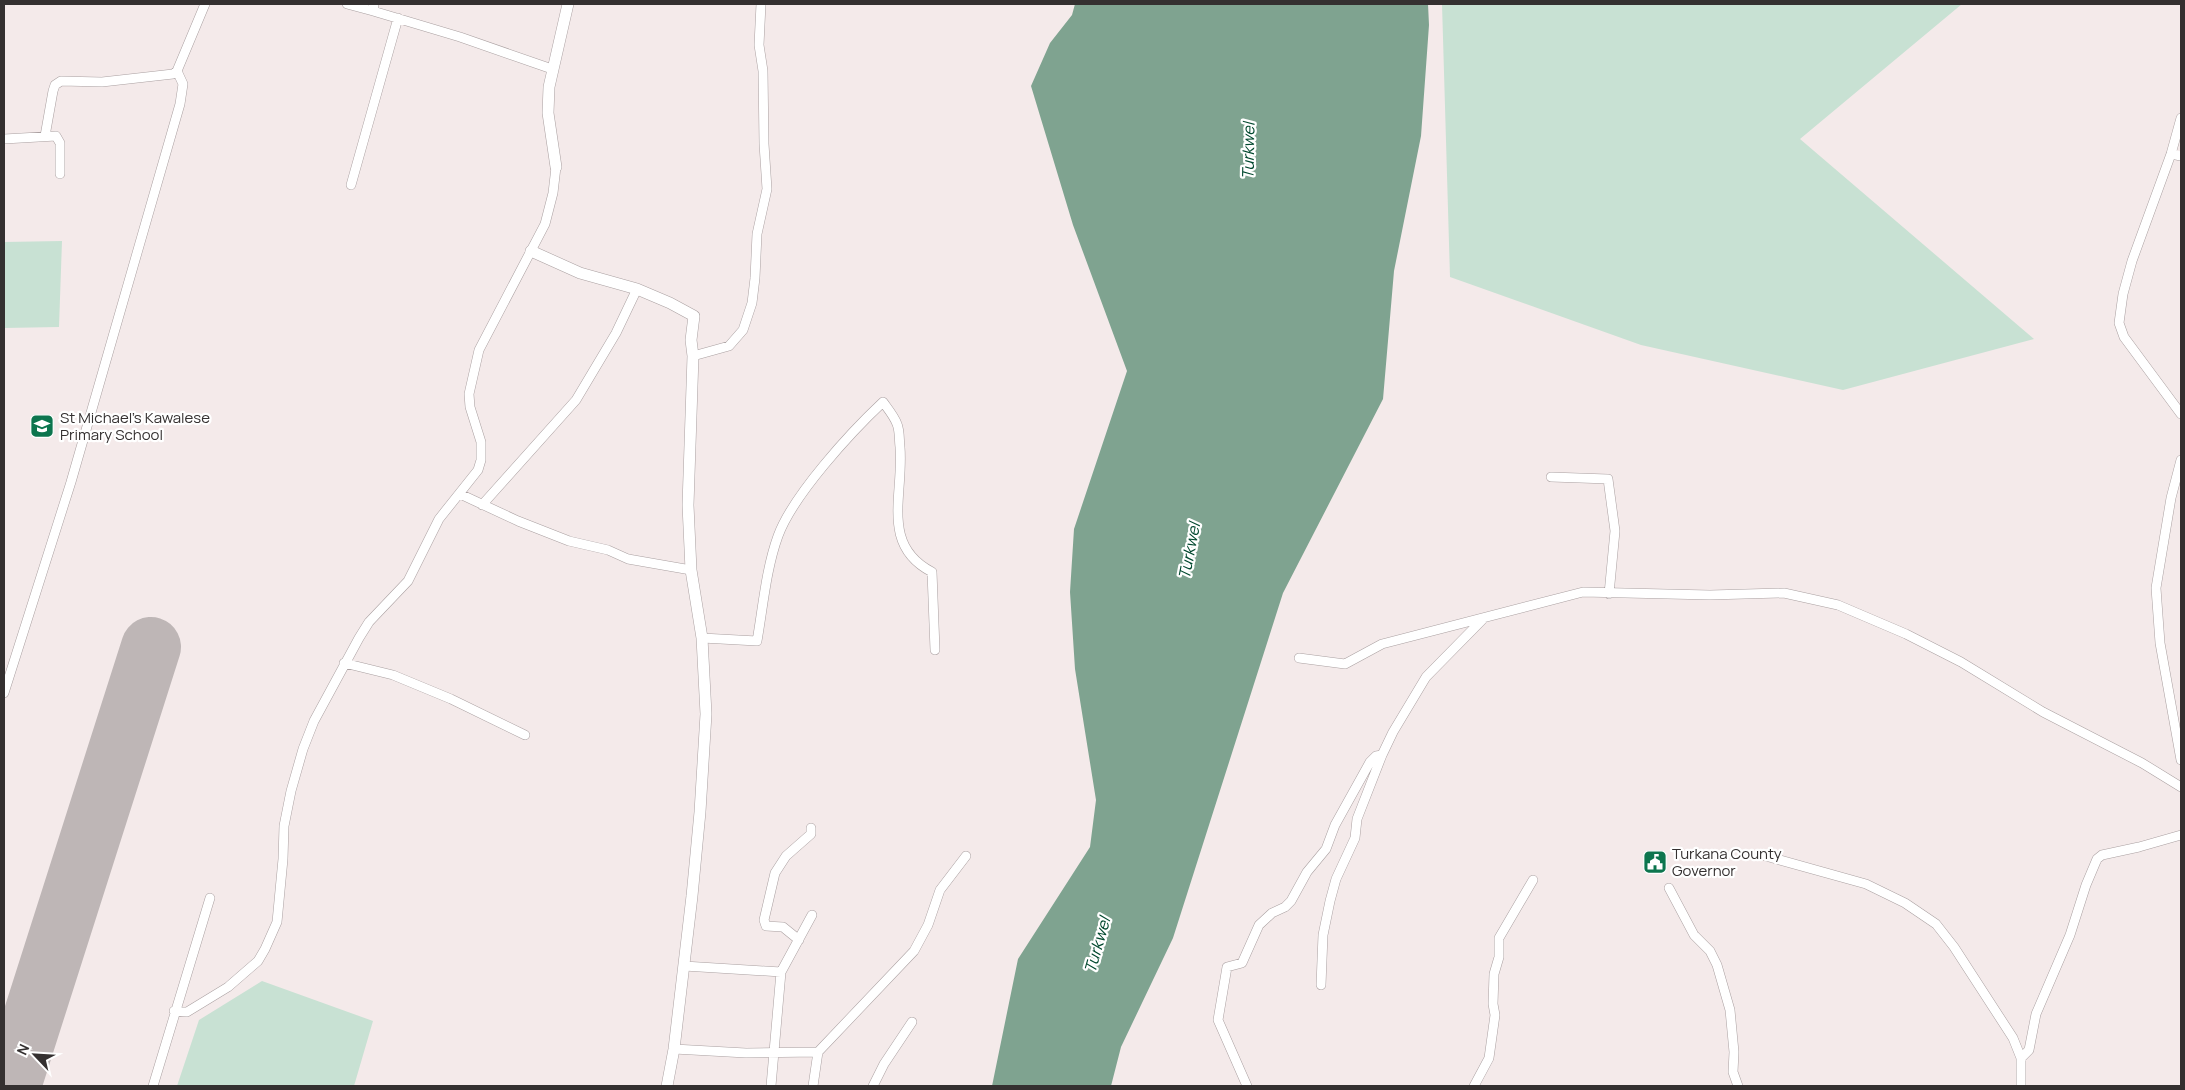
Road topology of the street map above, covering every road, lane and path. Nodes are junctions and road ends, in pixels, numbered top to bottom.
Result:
1 (205, 4) edge
2 (347, 4) edge
3 (568, 4) edge
4 (761, 4) edge
5 (374, 7) edge
6 (398, 18) junction
7 (552, 69) junction
8 (177, 71) junction
9 (2181, 118) edge
10 (45, 136) junction
11 (4, 139) edge
12 (2171, 154) junction
13 (2181, 156) edge
14 (556, 168) joint
15 (60, 174) dead end
16 (351, 185) dead end
17 (531, 251) junction
18 (637, 289) junction
19 (693, 356) junction
20 (2181, 414) edge
21 (2181, 460) edge
22 (1551, 476) dead end
23 (460, 494) junction
24 (482, 505) junction
25 (691, 570) junction
26 (1609, 594) junction
27 (1484, 618) junction
28 (702, 638) junction
29 (935, 650) dead end
30 (1299, 658) dead end
31 (344, 663) junction
32 (7, 670) edge
33 (4, 693) edge
34 (525, 735) dead end
35 (1382, 755) junction
36 (2181, 760) edge
37 (2181, 787) edge
38 (810, 828) dead end
39 (2181, 835) edge
40 (1762, 855) dead end
41 (966, 856) dead end
42 (1533, 880) dead end
43 (1669, 888) dead end
44 (210, 898) dead end
45 (812, 915) dead end
46 (798, 940) junction
47 (684, 966) junction
48 (781, 972) junction
49 (1321, 985) dead end
50 (174, 1011) junction
51 (912, 1022) dead end
52 (674, 1050) junction
53 (818, 1052) junction
54 (774, 1053) junction
55 (2021, 1058) junction
56 (153, 1086) edge
57 (667, 1086) edge
58 (771, 1086) edge
59 (814, 1086) edge
60 (873, 1086) edge
61 (1247, 1086) edge
62 (1474, 1086) edge
63 (1738, 1086) edge
64 (2021, 1086) edge

1 - 8 street
2 - 5 street
3 - 7 street
4 - 19 street
5 - 6 street
6 - 7 street
6 - 16 street
7 - 14 street
8 - 10 street
8 - 32 street
9 - 12 street
10 - 11 street
10 - 15 street
12 - 13 street
12 - 20 street
14 - 17 street
17 - 18 street
17 - 23 street
18 - 19 street
18 - 24 street
19 - 25 street
21 - 36 street
22 - 26 street
23 - 24 street
23 - 31 street
24 - 25 street
25 - 28 street
26 - 27 street
26 - 37 street
27 - 30 street
27 - 35 street
28 - 29 street
28 - 47 street
31 - 34 street
31 - 50 street
32 - 33 street
35 - 49 street
35 - 61 street
38 - 46 street
39 - 55 street
40 - 55 street
41 - 53 street
42 - 62 street
43 - 63 street
44 - 50 street
45 - 46 street
46 - 48 street
47 - 48 street
47 - 52 street
48 - 54 street
50 - 56 street
51 - 60 street
52 - 54 street
52 - 57 street
53 - 54 street
53 - 59 street
54 - 58 street
55 - 64 street

